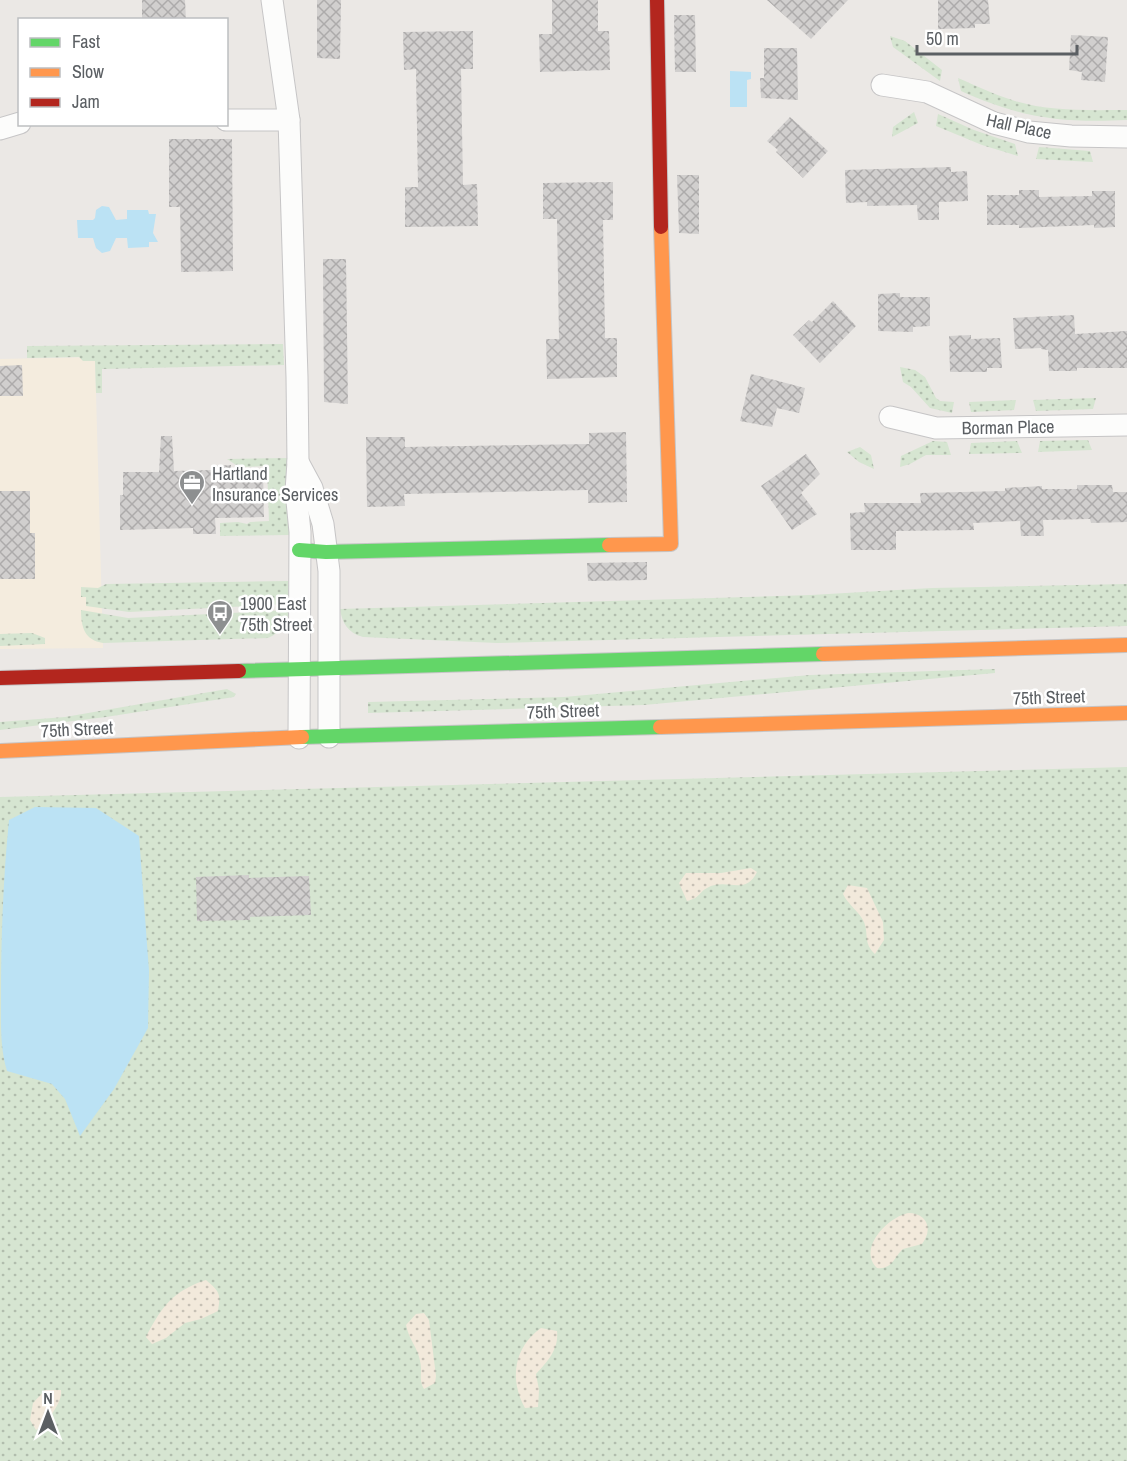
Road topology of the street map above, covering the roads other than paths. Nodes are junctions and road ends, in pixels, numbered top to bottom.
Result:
1 (272, 0) edge
2 (657, 0) edge
3 (882, 85) dead end
4 (228, 120) edge
5 (289, 120) junction
6 (18, 124) edge
7 (0, 129) edge
8 (1127, 137) edge
9 (890, 417) dead end
10 (1127, 425) edge
11 (298, 462) junction
12 (299, 550) junction
13 (326, 552) junction
14 (1127, 645) edge
15 (328, 667) junction
16 (298, 668) junction
17 (0, 678) edge
18 (1127, 713) edge
19 (329, 737) junction
20 (298, 738) junction
21 (0, 751) edge

1 - 5 street
2 - 13 main road
3 - 8 street, Hall Place
4 - 5 street
5 - 11 street
6 - 7 street
9 - 10 street, Borman Place
11 - 12 street
11 - 13 street
12 - 13 main road
12 - 16 street
13 - 15 street
14 - 15 main road
15 - 16 main road
15 - 19 street
16 - 17 main road
16 - 20 street
18 - 19 main road, 75th Street
19 - 20 main road, 75th Street
20 - 21 main road, 75th Street

